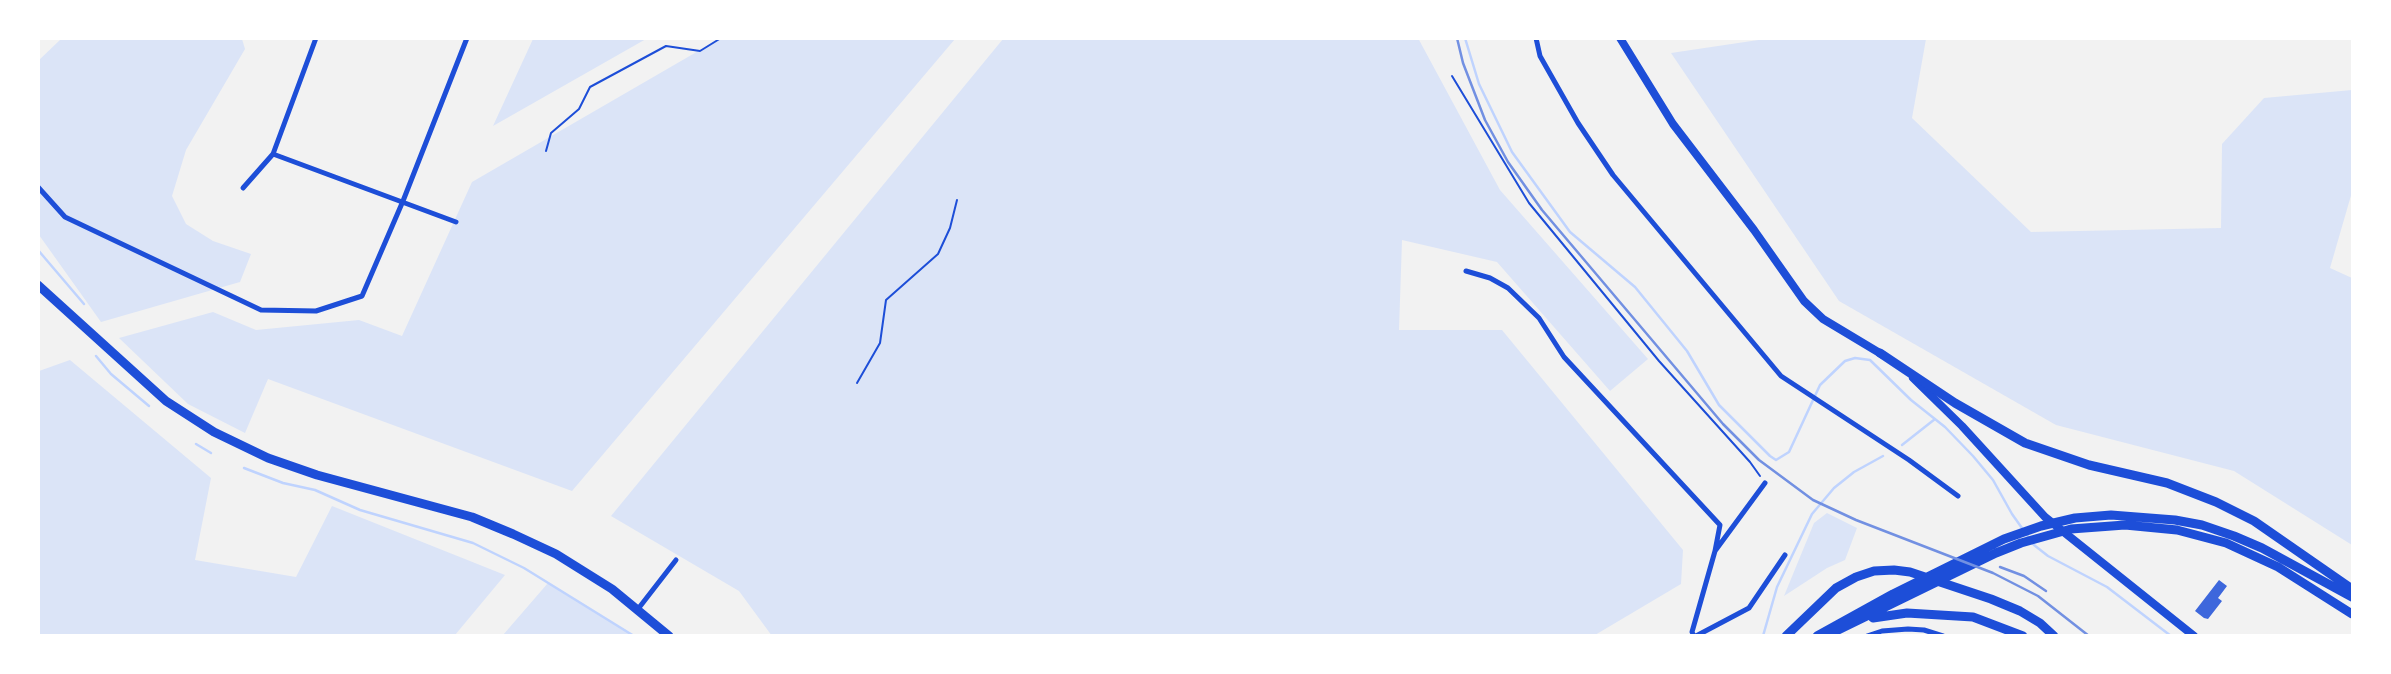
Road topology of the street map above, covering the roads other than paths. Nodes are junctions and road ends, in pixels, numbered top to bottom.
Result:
1 (316, 38) edge
2 (467, 38) edge
3 (1536, 38) edge
4 (1620, 38) edge
5 (273, 154) junction
6 (38, 187) edge
7 (243, 188) dead end
8 (402, 201) junction
9 (456, 222) dead end
10 (1466, 271) dead end
11 (38, 285) edge
12 (1880, 353) junction
13 (1765, 483) road end
14 (1958, 496) dead end
15 (1715, 551) junction
16 (1785, 555) dead end
17 (676, 561) dead end
18 (2353, 589) edge
19 (2353, 597) edge
20 (638, 609) junction
21 (2353, 614) edge
22 (1852, 625) junction
23 (669, 635) edge
24 (1695, 635) edge
25 (1786, 635) edge
26 (1817, 635) edge
27 (1828, 635) edge
28 (1867, 635) edge
29 (1943, 635) edge
30 (2022, 635) edge
31 (2054, 635) edge
32 (2194, 635) edge

1 - 5 street
2 - 8 street
3 - 14 street
4 - 12 main road
5 - 7 street
5 - 8 street
6 - 8 street
8 - 9 street
10 - 15 street
11 - 20 main road
12 - 18 main road
12 - 32 main road
13 - 15 street
15 - 24 street
16 - 24 street
17 - 20 street
19 - 26 main road
20 - 23 main road
21 - 22 main road
22 - 27 main road
22 - 30 main road
25 - 31 main road
28 - 29 street

